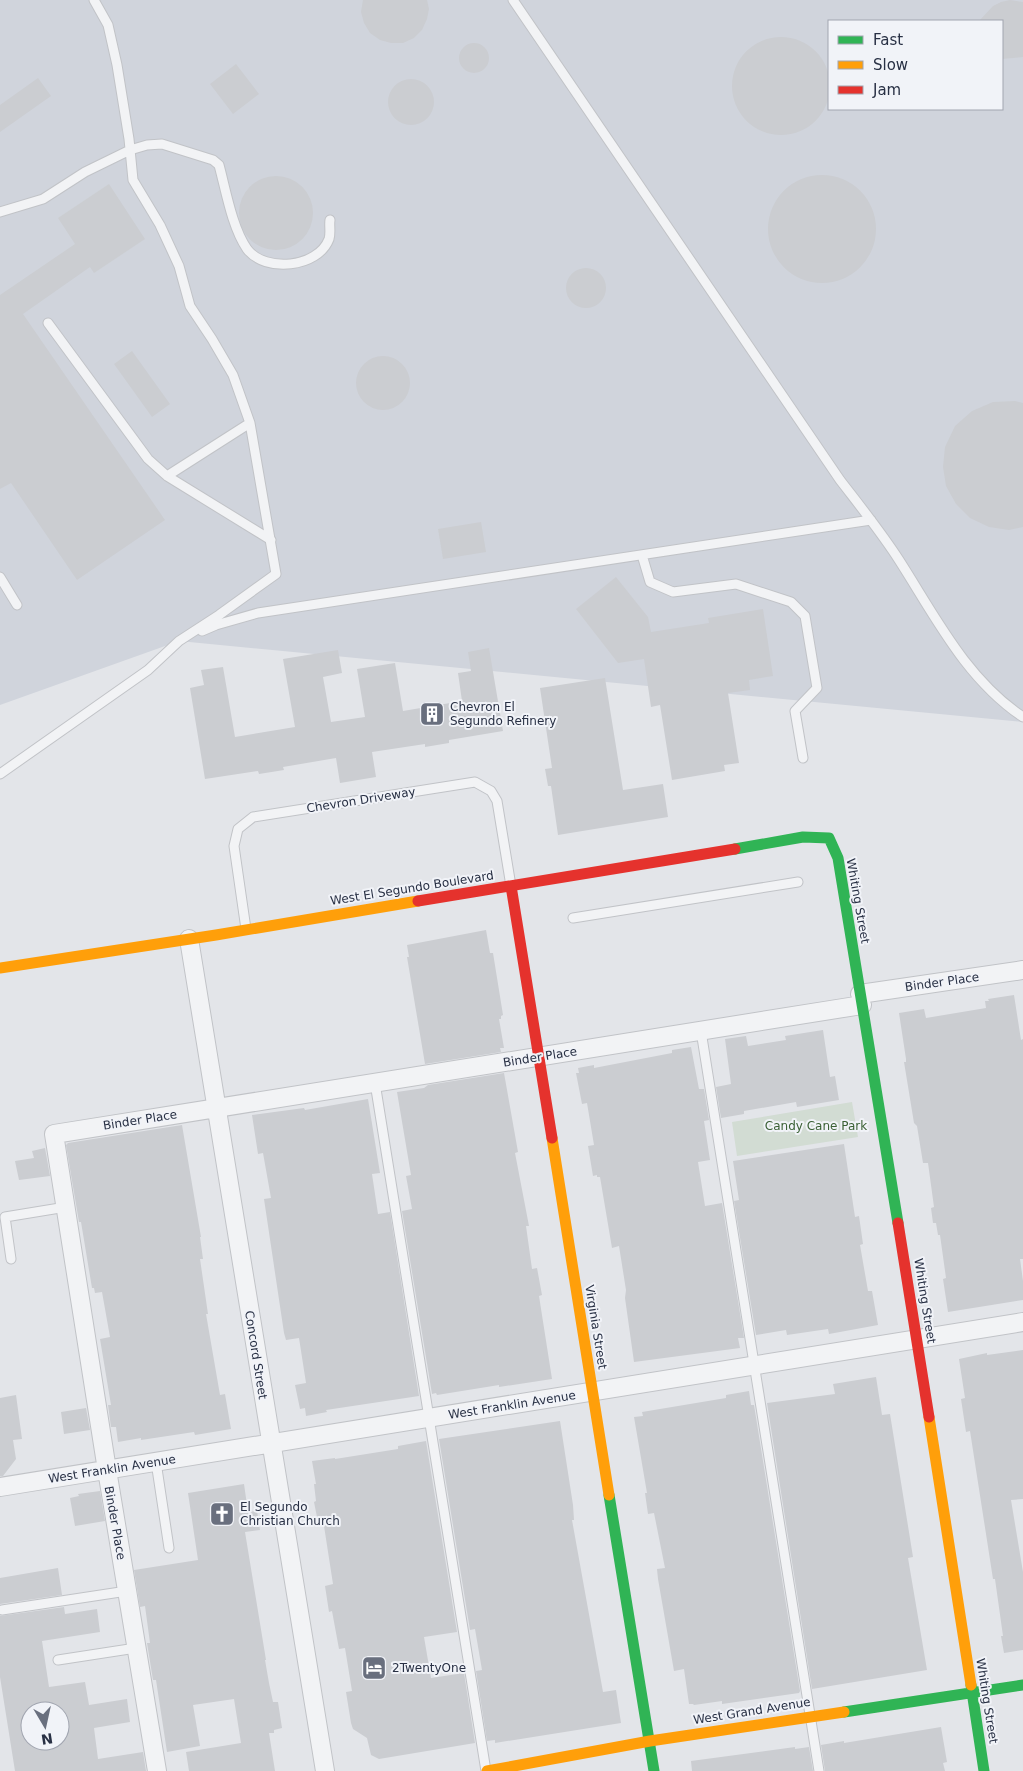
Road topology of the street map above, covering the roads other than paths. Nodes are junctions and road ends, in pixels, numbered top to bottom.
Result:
1 (94, 0) edge
2 (513, 0) edge
3 (130, 150) junction
4 (0, 212) edge
5 (330, 220) dead end
6 (48, 323) dead end
7 (250, 423) junction
8 (167, 476) junction
9 (871, 520) junction
10 (271, 540) junction
11 (642, 555) junction
12 (0, 577) edge
13 (17, 605) dead end
14 (179, 640) junction
15 (1023, 717) edge
16 (803, 758) dead end
17 (0, 774) edge
18 (829, 838) joint
19 (798, 882) dead end
20 (511, 886) junction
21 (573, 918) dead end
22 (247, 930) junction
23 (189, 939) junction
24 (0, 968) edge
25 (1023, 970) edge
26 (861, 1000) junction
27 (701, 1031) junction
28 (538, 1057) junction
29 (375, 1083) junction
30 (217, 1108) junction
31 (66, 1206) junction
32 (11, 1259) dead end
33 (1023, 1322) edge
34 (917, 1340) junction
35 (755, 1366) junction
36 (592, 1392) junction
37 (430, 1418) junction
38 (270, 1444) junction
39 (156, 1462) junction
40 (106, 1470) junction
41 (0, 1487) edge
42 (169, 1548) dead end
43 (127, 1590) junction
44 (2, 1610) dead end
45 (136, 1648) junction
46 (58, 1660) dead end
47 (1023, 1685) edge
48 (972, 1692) junction
49 (810, 1716) junction
50 (650, 1741) junction
51 (157, 1771) edge
52 (325, 1771) edge
53 (487, 1771) edge
54 (654, 1771) edge
55 (820, 1771) edge
56 (984, 1771) edge

1 - 3 lane
2 - 9 lane
3 - 4 lane
3 - 5 lane
3 - 7 lane
6 - 8 lane
7 - 8 lane
7 - 10 lane
8 - 10 lane
9 - 11 lane
9 - 15 lane
10 - 14 lane
11 - 14 lane
11 - 16 lane
12 - 13 lane
14 - 17 lane
18 - 20 street, West El Segundo Boulevard
18 - 26 street, Whiting Street
19 - 21 lane
20 - 22 street, West El Segundo Boulevard
20 - 22 lane, Chevron Driveway
20 - 28 street, Virginia Street
22 - 23 street, West El Segundo Boulevard
23 - 24 street, West El Segundo Boulevard
23 - 30 street, Concord Street
25 - 26 street, Binder Place
26 - 27 street, Binder Place
26 - 34 street, Whiting Street
27 - 28 street, Binder Place
27 - 35 lane
28 - 29 street, Binder Place
28 - 36 street, Virginia Street
29 - 30 street, Binder Place
29 - 37 lane
30 - 31 street, Binder Place
30 - 38 street, Concord Street
31 - 32 lane
31 - 40 street, Binder Place
33 - 34 street, West Franklin Avenue
34 - 35 street, West Franklin Avenue
34 - 48 street, Whiting Street
35 - 36 street, West Franklin Avenue
35 - 49 lane
36 - 37 street, West Franklin Avenue
36 - 50 street, Virginia Street
37 - 38 street, West Franklin Avenue
37 - 53 lane
38 - 39 street, West Franklin Avenue
38 - 52 street, Concord Street
39 - 40 street, West Franklin Avenue
39 - 42 lane
40 - 41 street, West Franklin Avenue
40 - 43 street, Binder Place
43 - 44 lane
43 - 45 street, Binder Place
45 - 46 lane
45 - 51 street, Binder Place
47 - 48 street, West Grand Avenue
48 - 49 street, West Grand Avenue
48 - 56 street, Whiting Street
49 - 50 street, West Grand Avenue
49 - 55 lane
50 - 53 street, West Grand Avenue
50 - 54 street, Virginia Street

